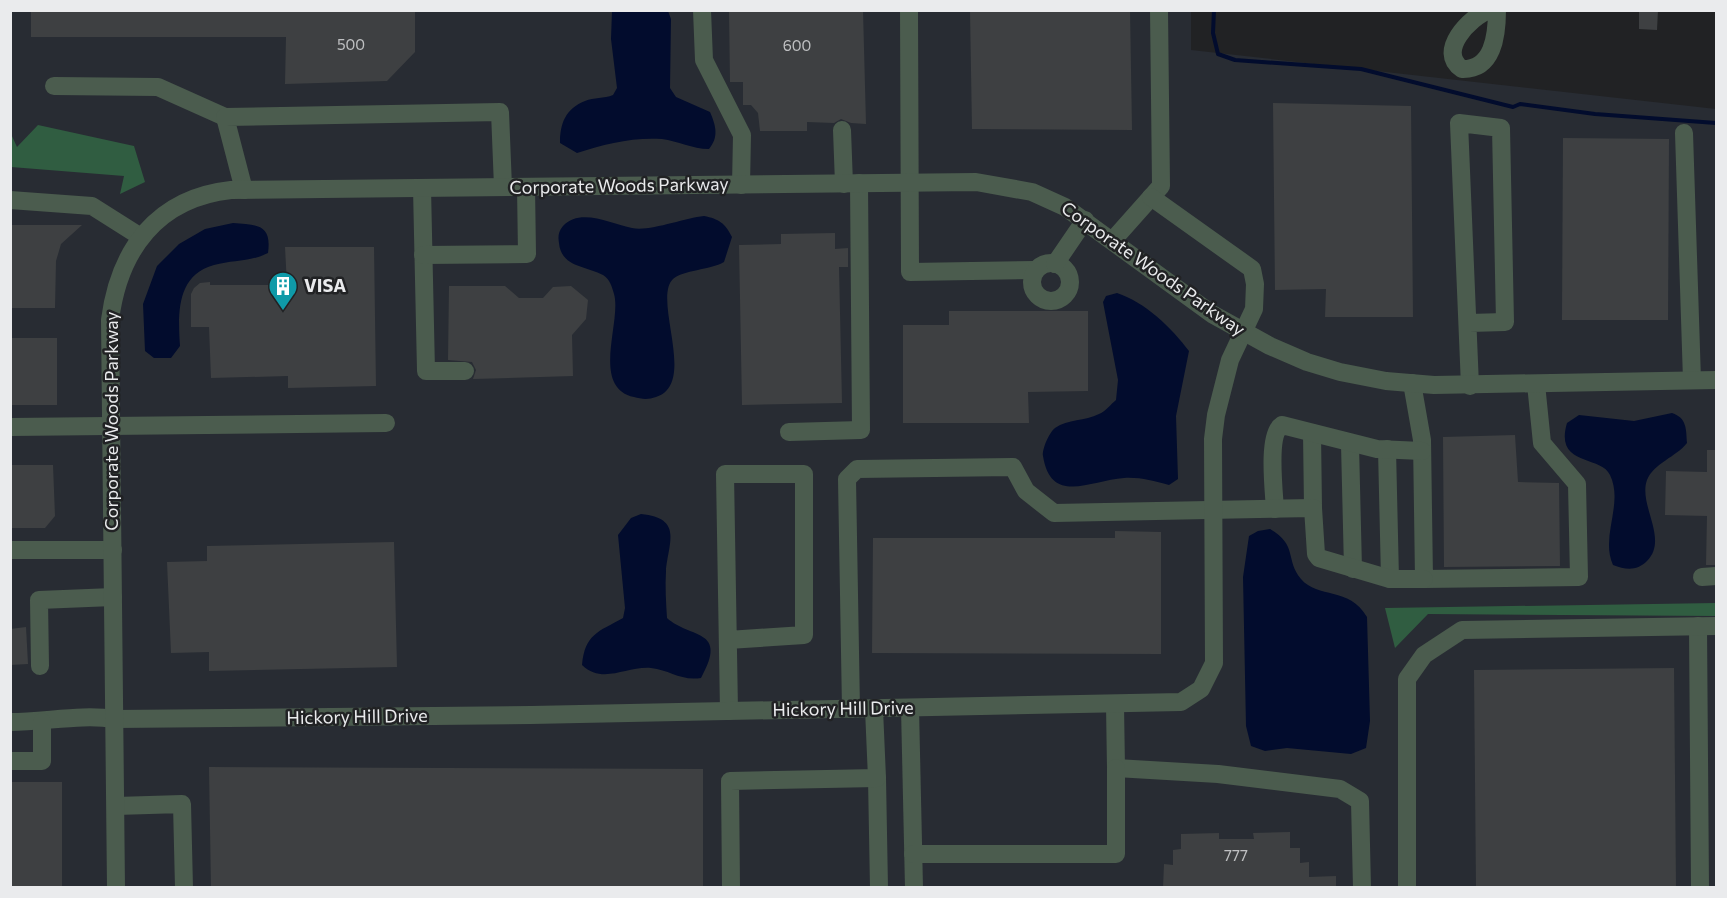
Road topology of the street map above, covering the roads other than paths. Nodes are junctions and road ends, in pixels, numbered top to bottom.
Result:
1 (702, 10) edge
2 (909, 10) edge
3 (1159, 10) edge
4 (1489, 10) edge
5 (1497, 10) edge
6 (54, 86) dead end
7 (225, 117) junction
8 (842, 130) dead end
9 (1684, 133) dead end
10 (851, 183) junction
11 (909, 183) junction
12 (741, 185) junction
13 (503, 187) junction
14 (526, 187) junction
15 (422, 188) junction
16 (244, 190) junction
17 (1151, 197) junction
18 (10, 200) edge
19 (1085, 220) junction
20 (141, 237) junction
21 (1113, 240) junction
22 (423, 255) junction
23 (1055, 264) junction
24 (1036, 270) junction
25 (1469, 323) junction
26 (1244, 333) junction
27 (465, 371) dead end
28 (1692, 380) junction
29 (1716, 380) edge
30 (1412, 383) junction
31 (1536, 384) junction
32 (1470, 386) junction
33 (387, 423) dead end
34 (10, 427) edge
35 (111, 432) junction
36 (789, 432) dead end
37 (1312, 433) junction
38 (1350, 444) junction
39 (1387, 450) junction
40 (1422, 451) junction
41 (1313, 508) junction
42 (1275, 509) junction
43 (1214, 511) junction
44 (10, 550) edge
45 (113, 550) junction
46 (1353, 569) junction
47 (1390, 579) junction
48 (1424, 579) junction
49 (114, 597) junction
50 (1698, 626) junction
51 (1716, 626) edge
52 (728, 640) junction
53 (40, 666) dead end
54 (1115, 705) junction
55 (910, 708) junction
56 (851, 709) junction
57 (874, 709) junction
58 (729, 711) junction
59 (115, 719) junction
60 (10, 722) edge
61 (42, 722) junction
62 (10, 761) edge
63 (1116, 768) junction
64 (877, 778) junction
65 (116, 806) junction
66 (913, 854) junction
67 (116, 888) edge
68 (184, 888) edge
69 (731, 888) edge
70 (879, 888) edge
71 (914, 888) edge
72 (1362, 888) edge
73 (1407, 888) edge
74 (1700, 888) edge

1 - 12 street
2 - 11 street
3 - 17 street
4 - 5 street
6 - 7 street
7 - 13 street
7 - 16 street
8 - 10 street
9 - 28 street
10 - 11 street, Corporate Woods Parkway
10 - 12 street, Corporate Woods Parkway
10 - 36 street
11 - 19 street, Corporate Woods Parkway
11 - 24 street
12 - 14 street, Corporate Woods Parkway
13 - 14 street, Corporate Woods Parkway
13 - 15 street, Corporate Woods Parkway
14 - 22 street
15 - 16 street, Corporate Woods Parkway
15 - 22 street
16 - 20 street, Corporate Woods Parkway
17 - 21 street
17 - 26 street, Hickory Hill Drive
18 - 20 street
19 - 21 street, Corporate Woods Parkway
19 - 23 street
20 - 35 street, Corporate Woods Parkway
21 - 26 street, Corporate Woods Parkway
22 - 27 street
23 - 24 street
23 - 24 street
25 - 25 street
25 - 32 street
26 - 30 street, Corporate Woods Parkway
26 - 43 street, Hickory Hill Drive
28 - 29 street, Corporate Woods Parkway
28 - 31 street, Corporate Woods Parkway
30 - 32 street, Corporate Woods Parkway
30 - 40 street
31 - 32 street, Corporate Woods Parkway
31 - 48 street
33 - 35 street
34 - 35 street
35 - 45 street, Corporate Woods Parkway
37 - 38 street
37 - 41 street
37 - 42 street
38 - 39 street
38 - 46 street
39 - 40 street
39 - 47 street
40 - 48 street
41 - 42 street
41 - 46 street
42 - 43 street
43 - 54 street, Hickory Hill Drive
43 - 56 street
44 - 45 street
45 - 49 street, Corporate Woods Parkway
46 - 47 street
47 - 48 street
49 - 53 street
49 - 59 street, Corporate Woods Parkway
50 - 51 street
50 - 73 street
50 - 74 street
52 - 52 street
52 - 58 street
54 - 55 street, Hickory Hill Drive
54 - 63 street
55 - 57 street, Hickory Hill Drive
55 - 66 street
56 - 57 street, Hickory Hill Drive
56 - 58 street, Hickory Hill Drive
57 - 64 street
58 - 59 street, Hickory Hill Drive
59 - 61 street, Hickory Hill Drive
59 - 65 street, Corporate Woods Parkway
60 - 61 street, Hickory Hill Drive
61 - 62 street
63 - 66 street
63 - 72 street
64 - 69 street
64 - 70 street
65 - 67 street, Corporate Woods Parkway
65 - 68 street
66 - 71 street

